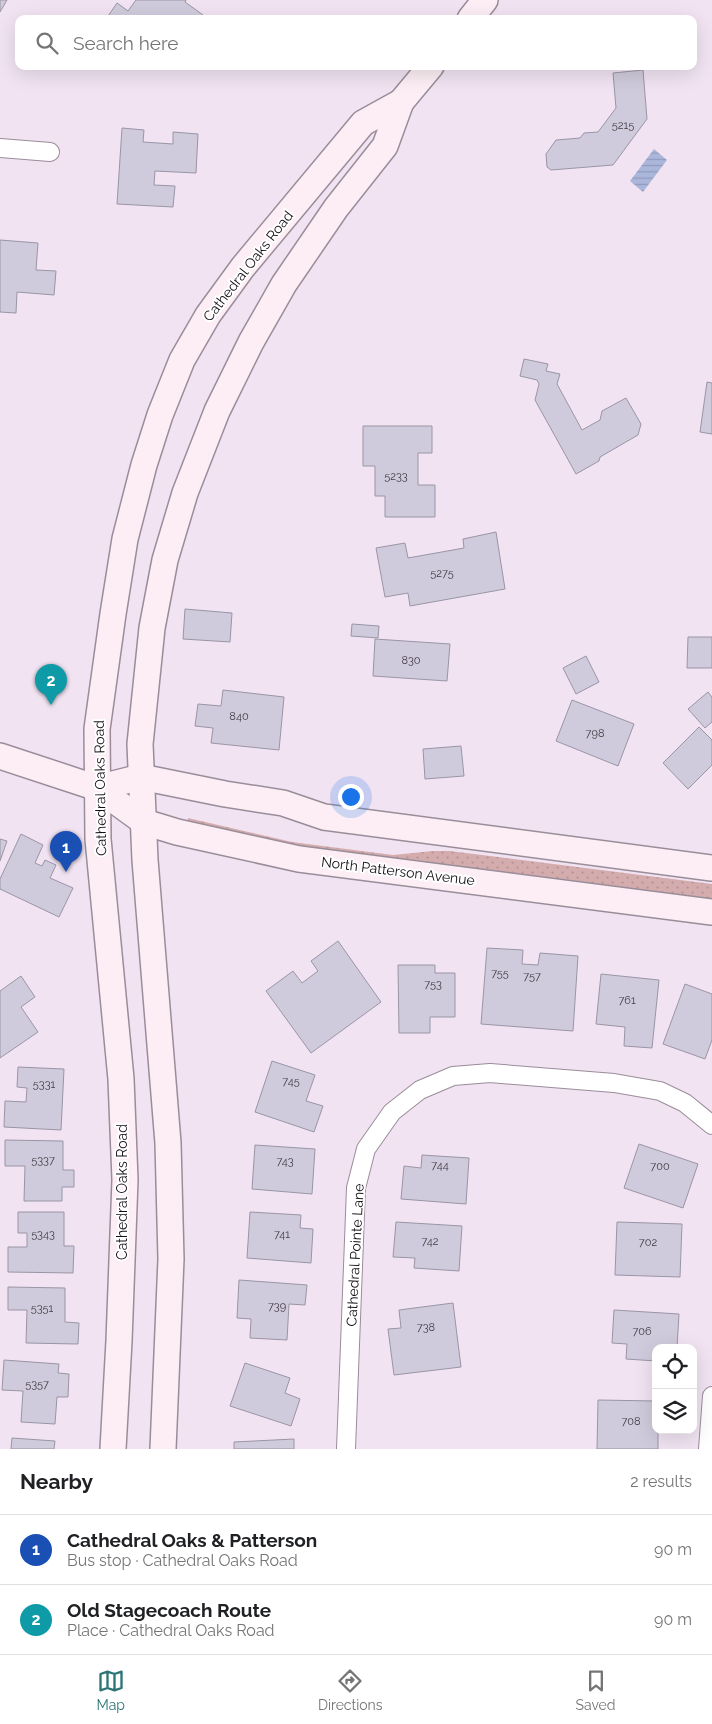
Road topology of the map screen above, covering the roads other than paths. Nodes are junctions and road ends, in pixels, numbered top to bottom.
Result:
1 (485, 0) edge
2 (473, 15) edge
3 (428, 70) edge
4 (401, 102) junction
5 (0, 148) edge
6 (50, 152) dead end
7 (0, 756) edge
8 (141, 777) junction
9 (98, 788) junction
10 (144, 822) junction
11 (712, 868) edge
12 (712, 912) edge
13 (712, 1125) edge
14 (712, 1396) edge
15 (113, 1449) edge
16 (163, 1449) edge
17 (346, 1449) edge
18 (708, 1449) edge

1 - 2 main road
3 - 4 main road, Cathedral Oaks Road
4 - 8 main road, Cathedral Oaks Road
4 - 9 main road, Cathedral Oaks Road
5 - 6 street
7 - 9 main road, North Patterson Avenue
8 - 9 main road
8 - 10 main road, Cathedral Oaks Road
8 - 11 main road
9 - 10 main road, North Patterson Avenue
9 - 15 main road, Cathedral Oaks Road
10 - 12 main road, North Patterson Avenue
10 - 16 main road, Cathedral Oaks Road
13 - 17 street, Cathedral Pointe Lane
14 - 18 street

